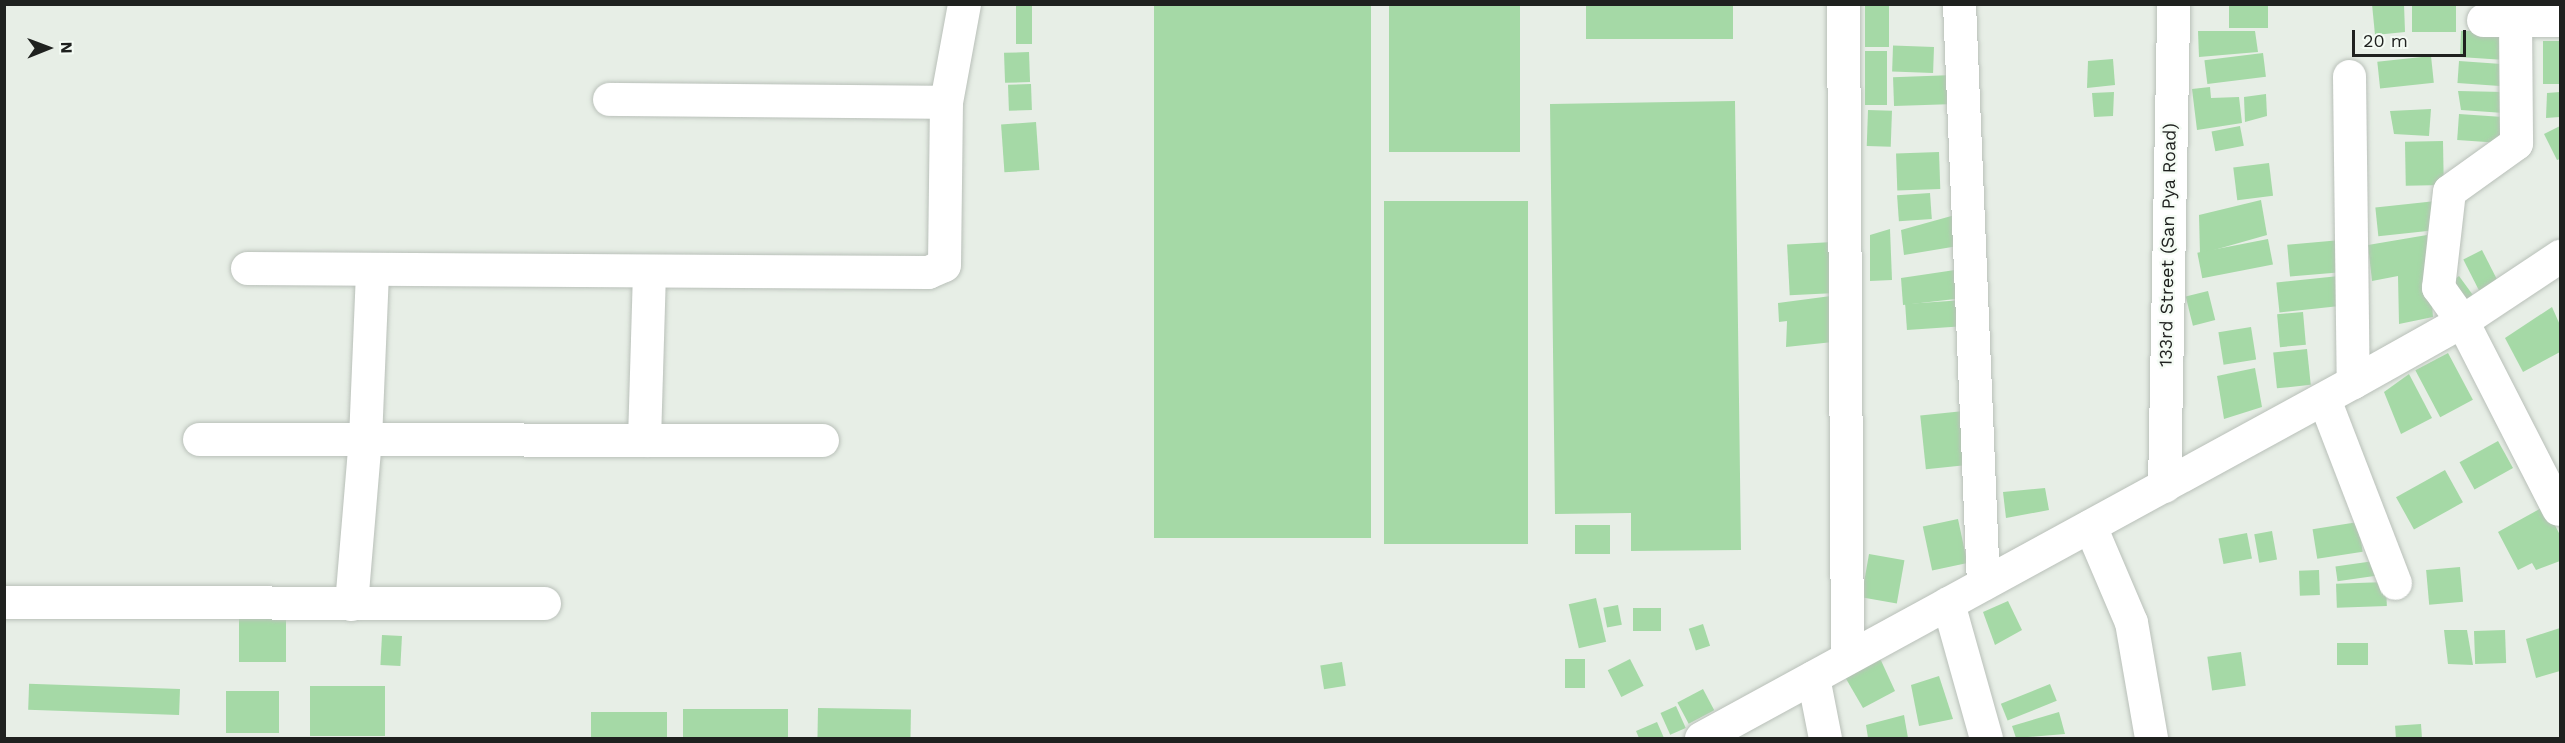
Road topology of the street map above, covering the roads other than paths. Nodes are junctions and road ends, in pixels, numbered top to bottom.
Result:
1 (964, 4) edge
2 (1843, 4) edge
3 (1959, 4) edge
4 (2173, 4) edge
5 (2482, 20) dead end
6 (2516, 20) junction
7 (2560, 20) edge
8 (2349, 76) dead end
9 (609, 99) dead end
10 (946, 102) junction
11 (2560, 256) edge
12 (247, 268) dead end
13 (372, 269) junction
14 (649, 271) junction
15 (2462, 321) junction
16 (2353, 382) junction
17 (2324, 399) junction
18 (199, 439) dead end
19 (365, 439) junction
20 (644, 440) junction
21 (822, 440) dead end
22 (2164, 486) junction
23 (2558, 509) dead end
24 (2090, 526) junction
25 (2395, 583) dead end
26 (1983, 585) junction
27 (4, 602) edge
28 (544, 603) dead end
29 (1948, 603) junction
30 (351, 604) junction
31 (1847, 657) junction
32 (1813, 677) junction
33 (1701, 738) edge
34 (1824, 738) edge
35 (1986, 738) edge
36 (2151, 738) edge

1 - 10 street
2 - 31 street
3 - 26 street
4 - 22 street, 133rd Street (San Pya Road)
5 - 6 street
6 - 7 street
6 - 15 street
8 - 16 street
9 - 10 street
10 - 14 street
11 - 15 street
12 - 13 street
13 - 14 street
13 - 19 street
14 - 20 street
15 - 16 street
15 - 23 street
16 - 17 street
17 - 22 street
17 - 25 street
18 - 19 street
19 - 20 street
19 - 30 street
20 - 21 street
22 - 24 street
24 - 26 street
24 - 36 street
26 - 29 street
27 - 30 street
28 - 30 street
29 - 31 street
29 - 35 street
31 - 32 street
32 - 33 street
32 - 34 street

